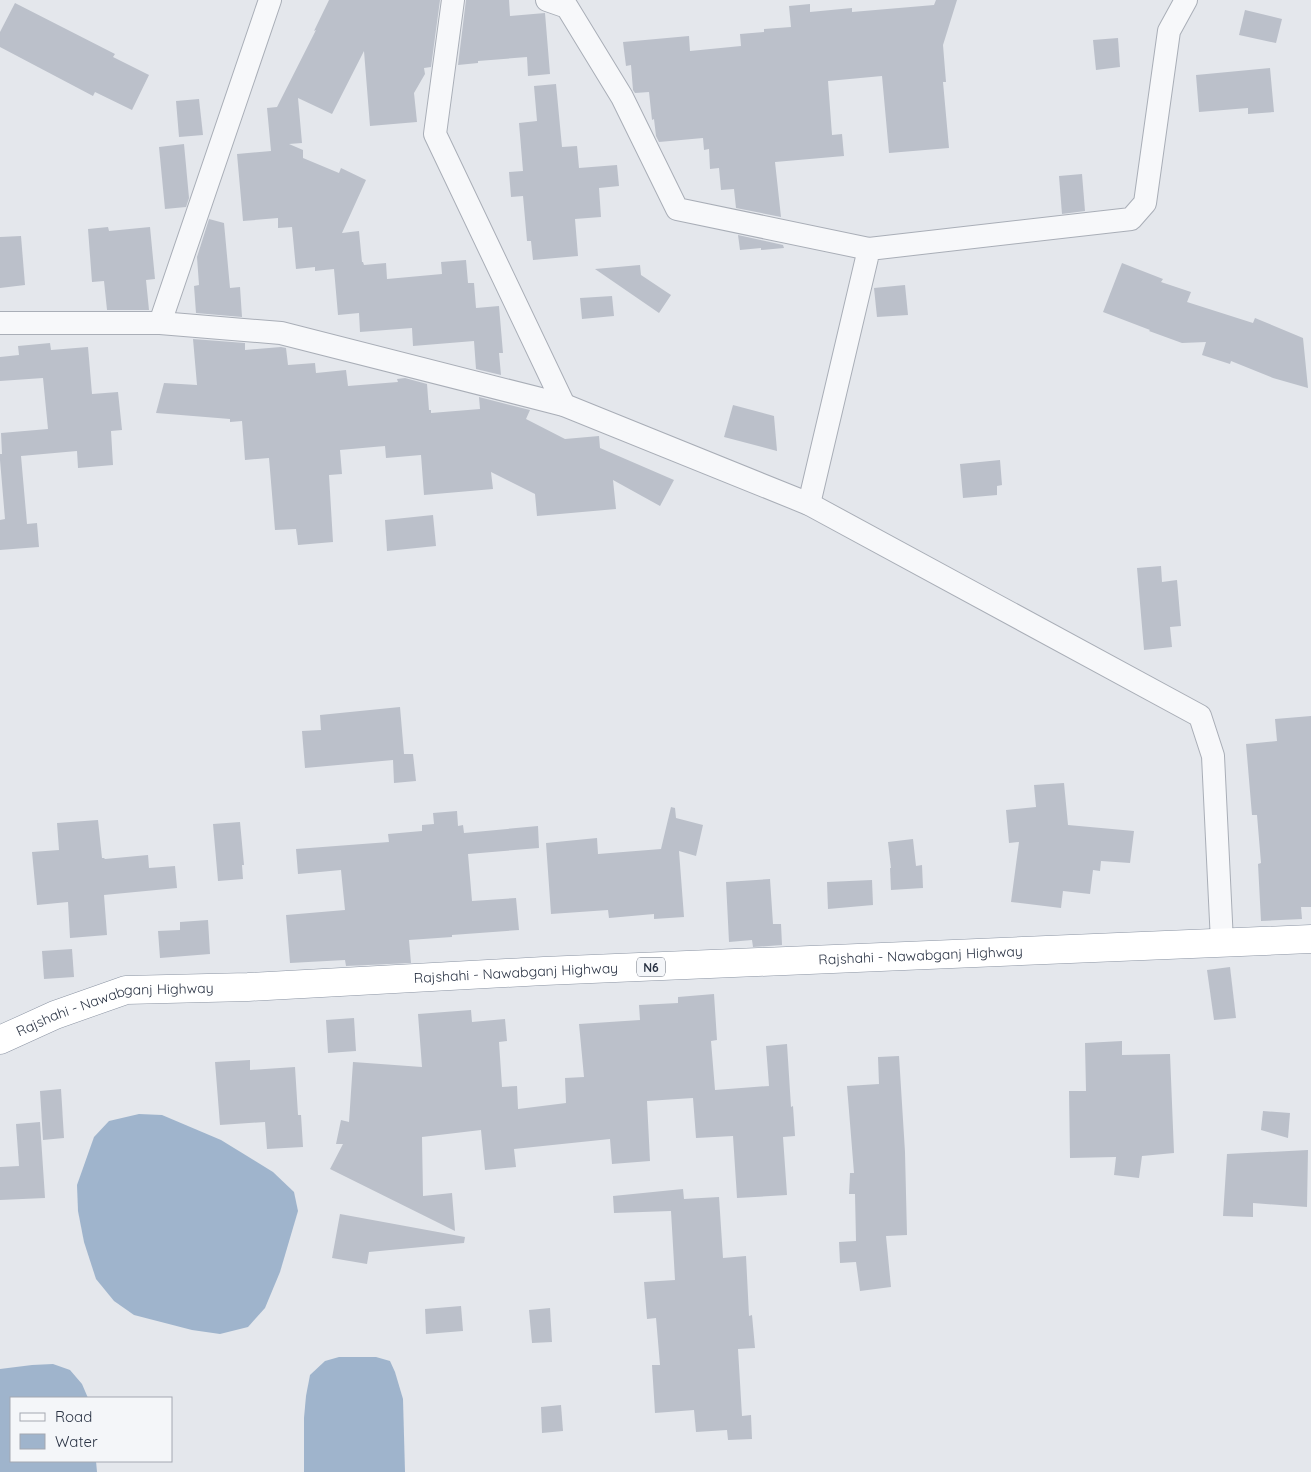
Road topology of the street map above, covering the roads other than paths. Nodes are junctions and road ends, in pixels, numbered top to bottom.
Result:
1 (270, 0) edge
2 (454, 0) edge
3 (547, 0) edge
4 (1186, 0) edge
5 (869, 249) junction
6 (0, 323) edge
7 (160, 323) junction
8 (564, 406) junction
9 (809, 504) junction
10 (1311, 939) edge
11 (1222, 942) junction
12 (0, 1040) edge

1 - 7 street
2 - 8 street
3 - 5 street
4 - 5 street
5 - 9 street
6 - 7 street
7 - 8 street
8 - 9 street
9 - 11 street
10 - 11 highway, Rajshahi - Nawabganj Highway / N6
11 - 12 highway, Rajshahi - Nawabganj Highway / N6

